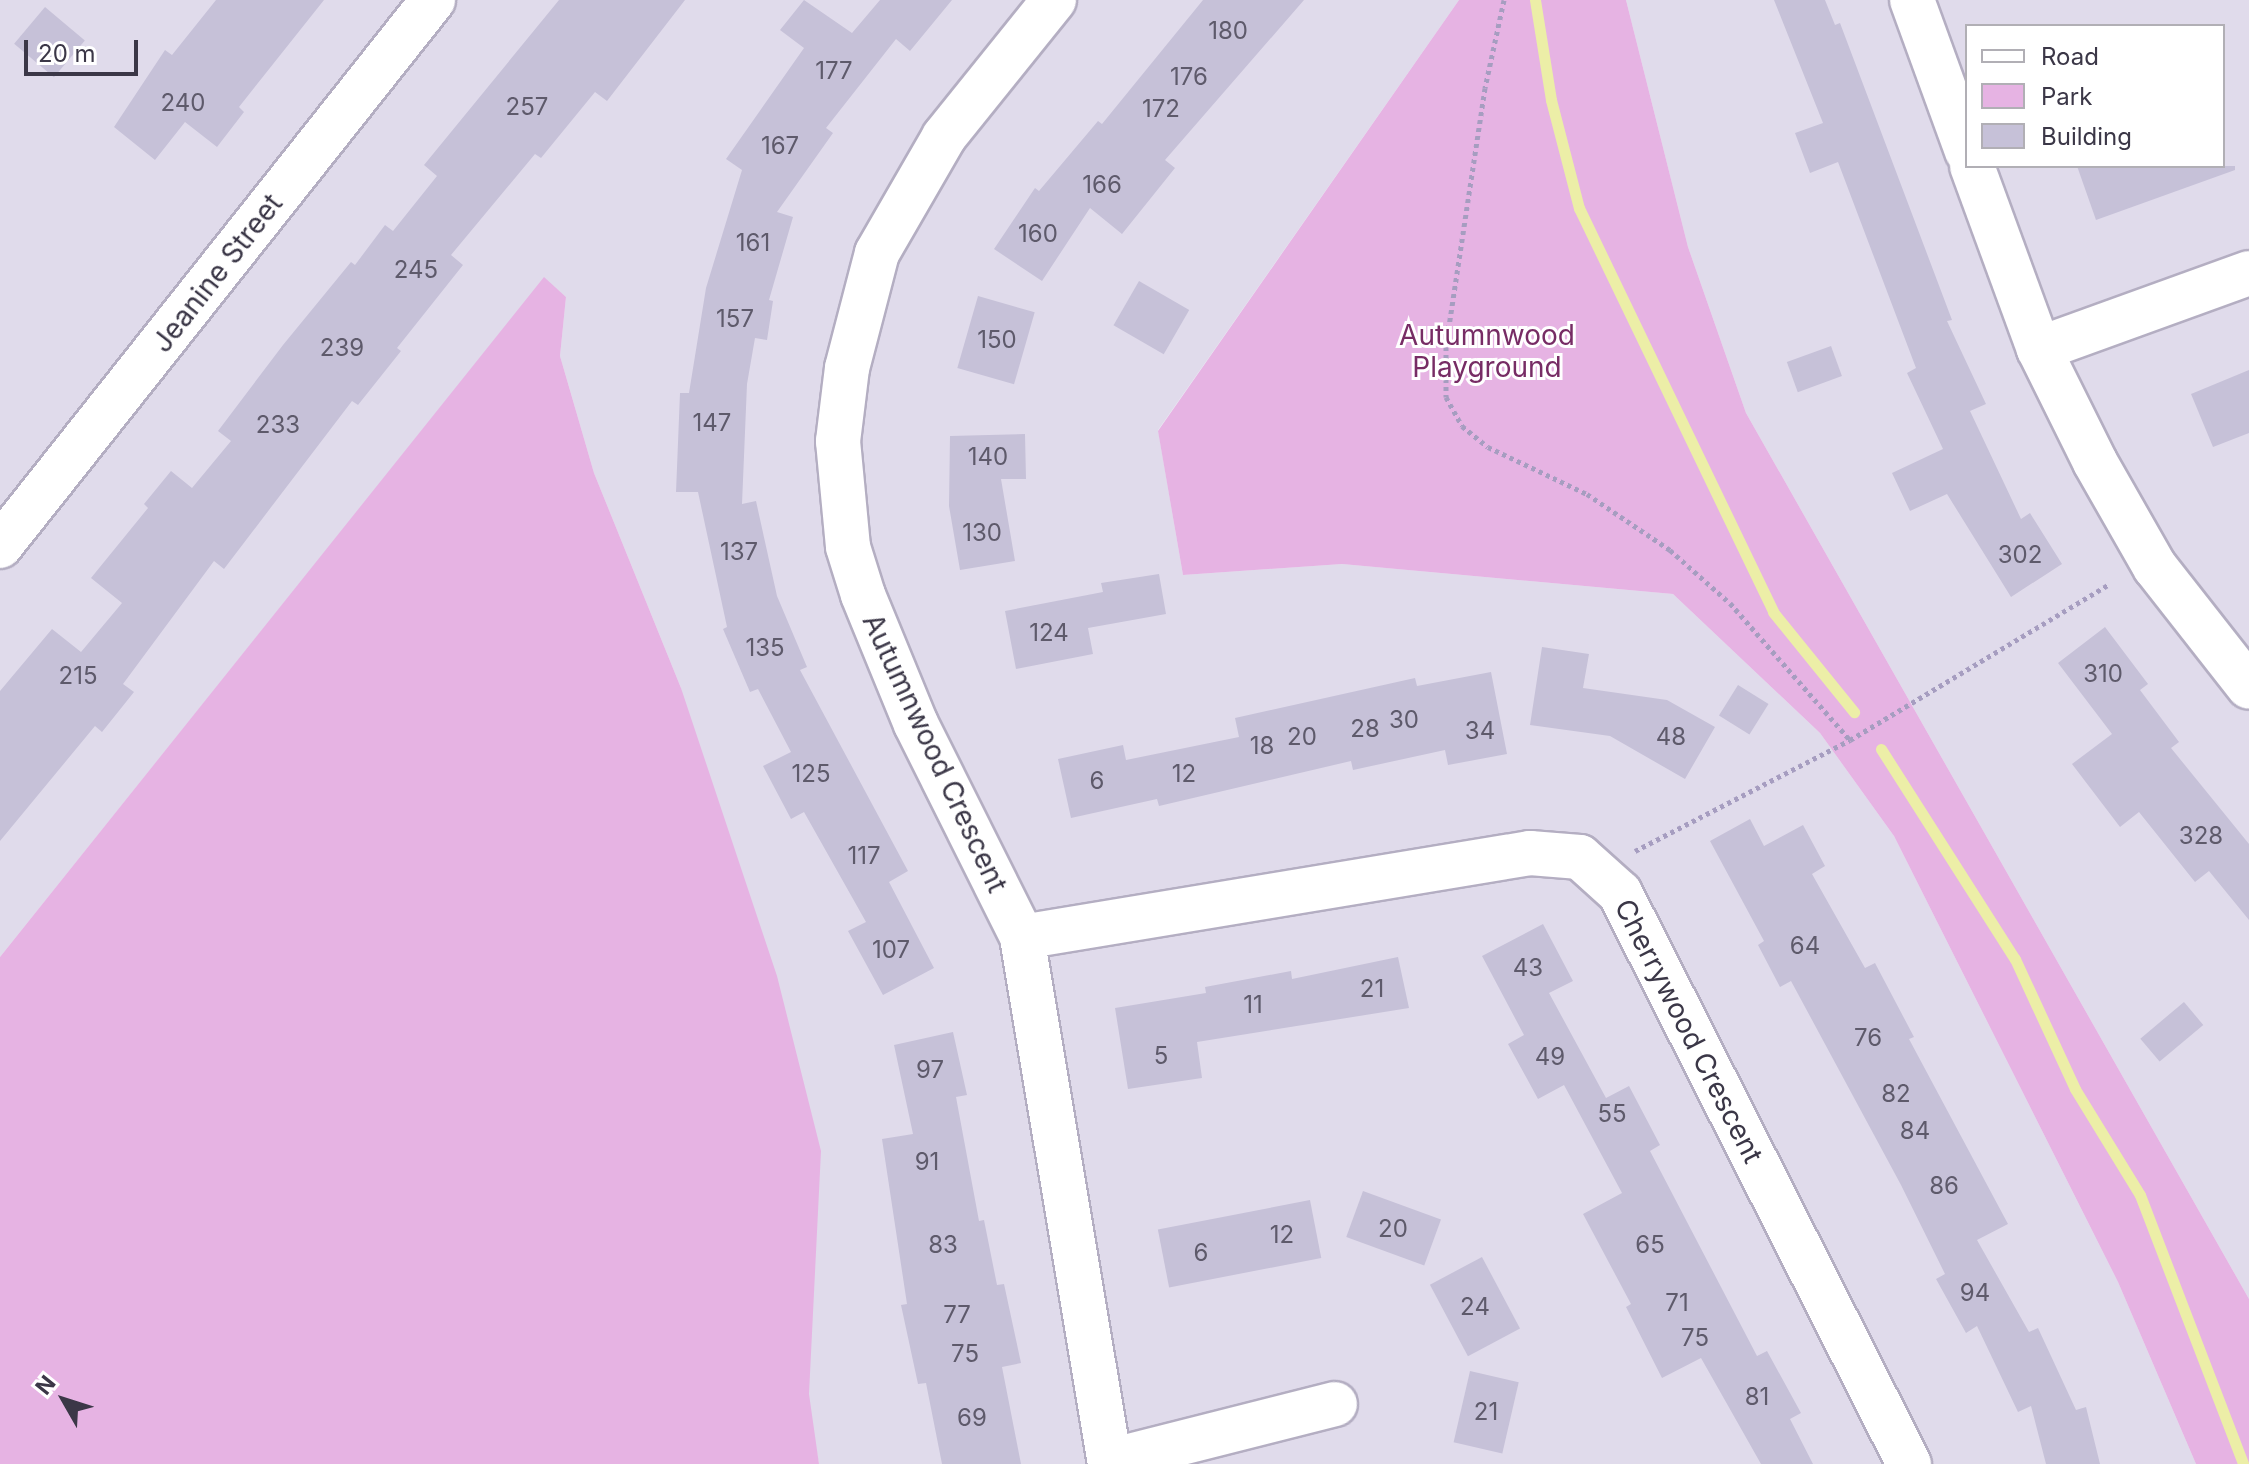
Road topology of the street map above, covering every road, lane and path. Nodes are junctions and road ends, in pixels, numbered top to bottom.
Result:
1 (433, 0) edge
2 (1054, 0) edge
3 (1504, 0) edge
4 (1912, 0) edge
5 (1965, 146) edge
6 (1973, 168) edge
7 (2249, 273) edge
8 (2039, 349) junction
9 (5, 530) edge
10 (2110, 584) dead end
11 (2249, 687) edge
12 (1850, 740) junction
13 (1598, 870) junction
14 (1022, 937) junction
15 (1335, 1404) dead end
16 (1110, 1462) edge
17 (1909, 1464) edge

1 - 9 street, Jeanine Street
2 - 14 street, Autumnwood Crescent
3 - 12 path
4 - 5 street
6 - 8 street
7 - 8 street
8 - 11 street
10 - 12 path
12 - 13 path
13 - 14 street, Cherrywood Crescent
13 - 17 street, Cherrywood Crescent
14 - 16 street, Autumnwood Crescent
15 - 16 street

